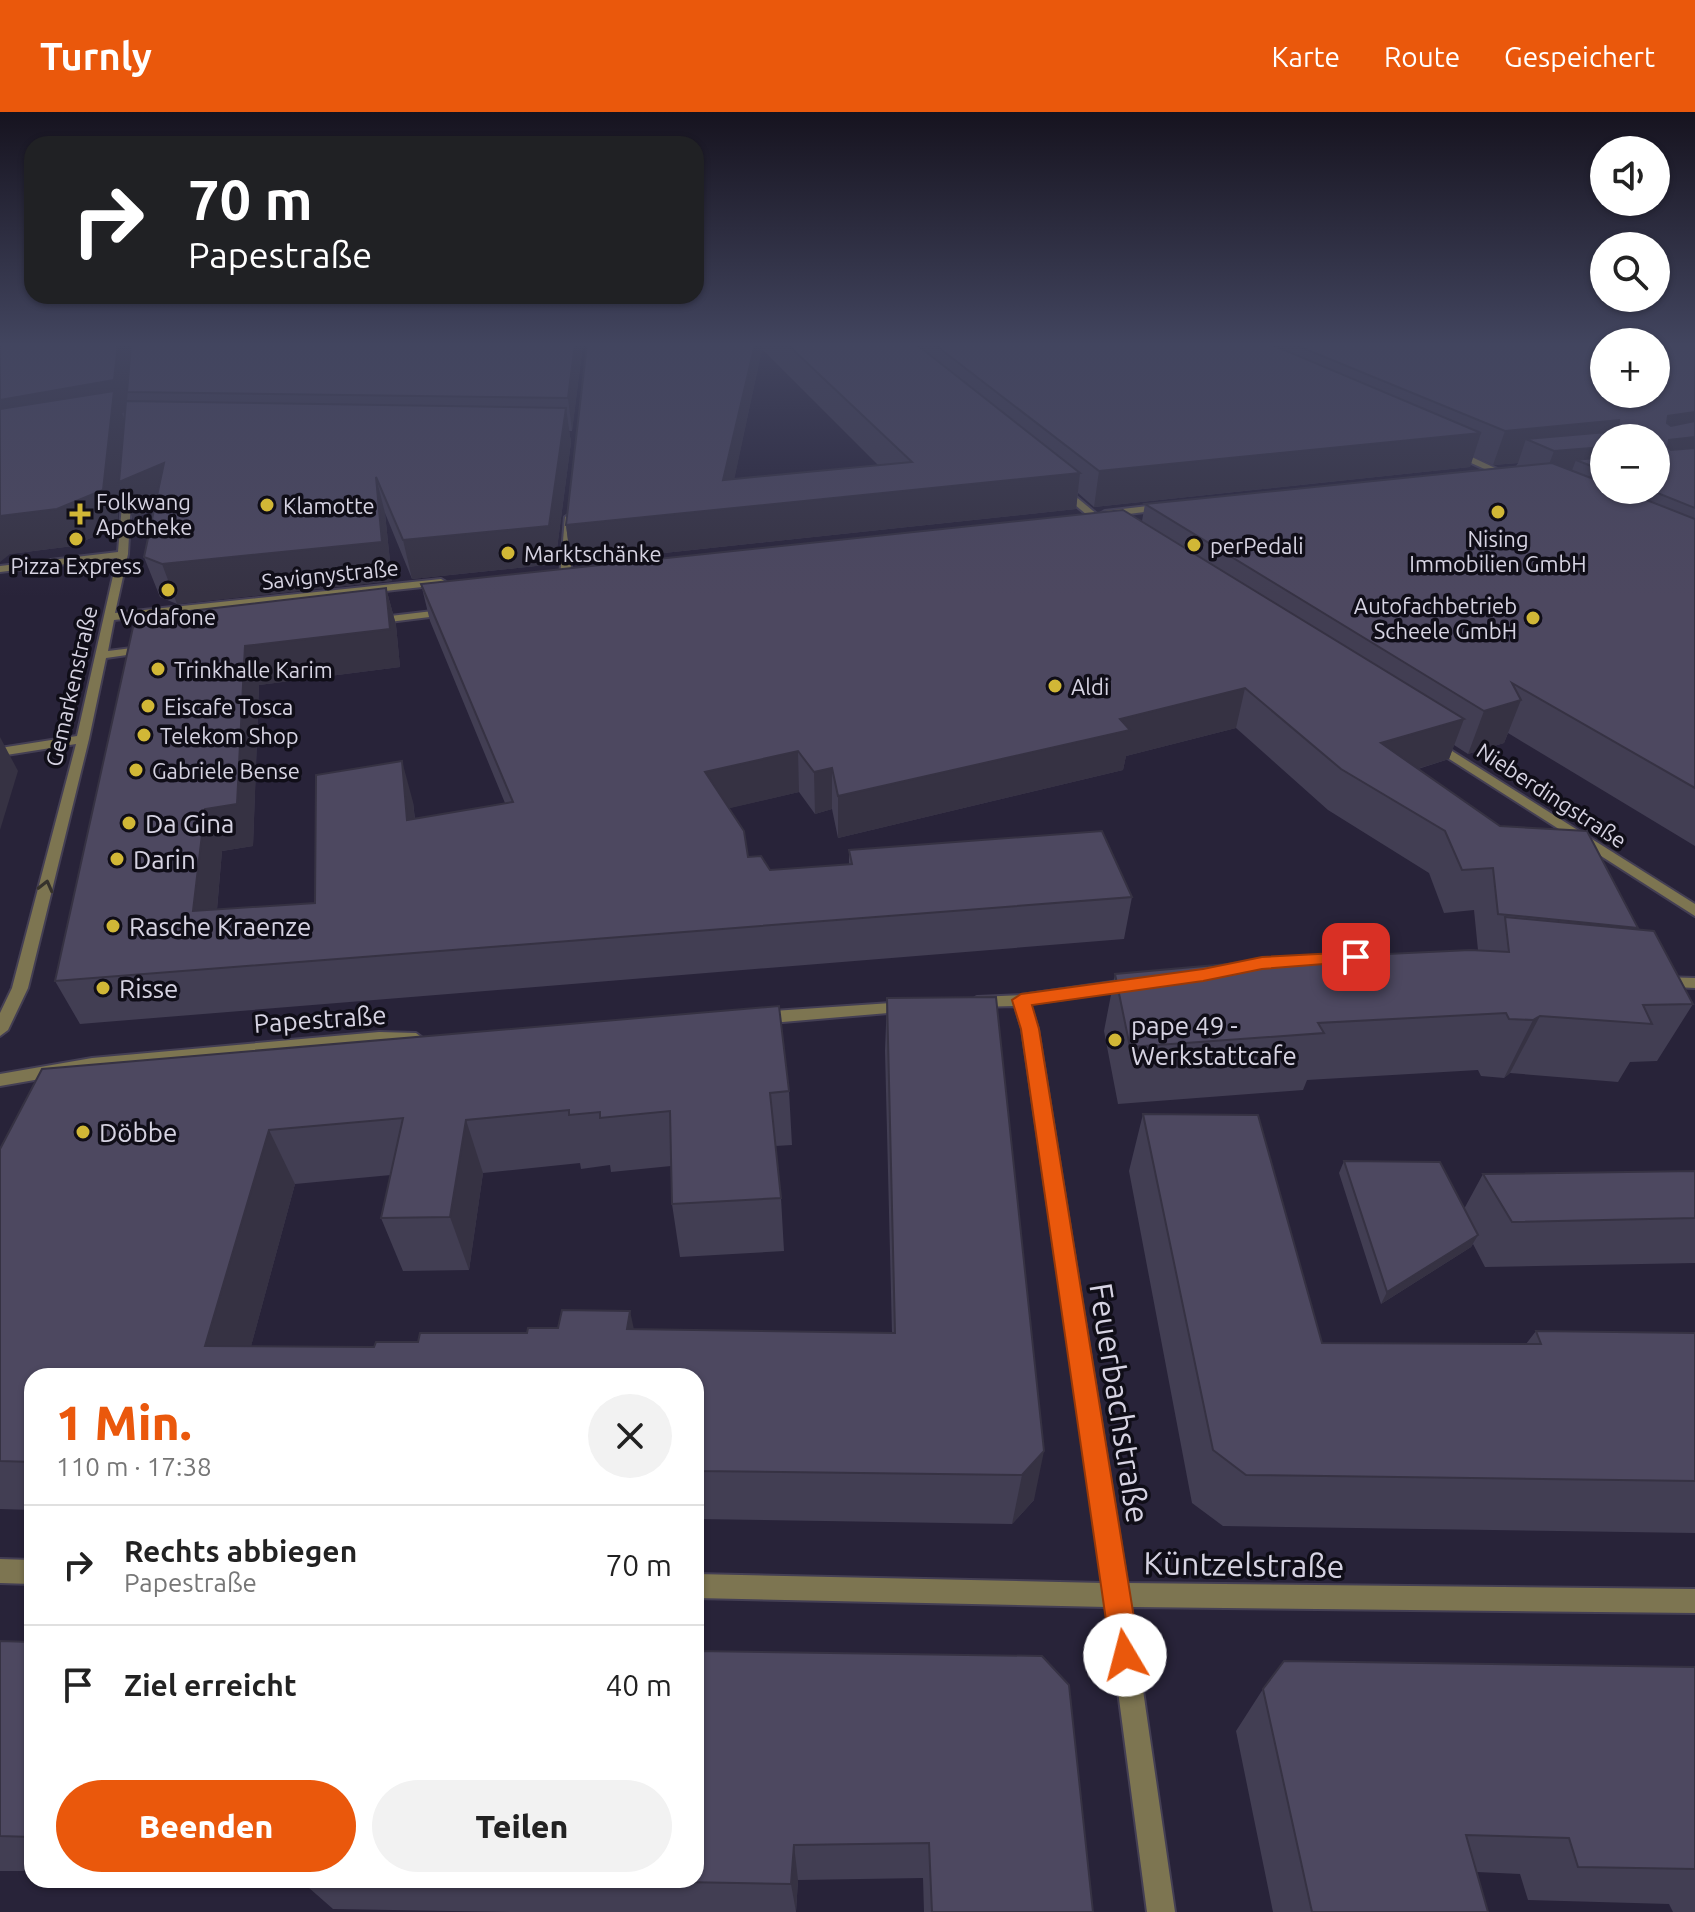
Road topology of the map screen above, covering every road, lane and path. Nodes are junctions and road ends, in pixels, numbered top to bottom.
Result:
1 (1444, 448) edge
2 (129, 460) edge
3 (1513, 469) edge
4 (1498, 471) junction
5 (1466, 474) edge
6 (1045, 476) edge
7 (1521, 481) edge
8 (572, 499) edge
9 (1170, 507) edge
10 (1092, 515) junction
11 (1076, 517) edge
12 (1120, 537) edge
13 (123, 554) junction
14 (0, 569) edge
15 (568, 569) junction
16 (547, 571) edge
17 (447, 582) edge
18 (564, 598) edge
19 (464, 610) edge
20 (111, 617) junction
21 (357, 623) edge
22 (162, 647) edge
23 (102, 655) junction
24 (1419, 734) edge
25 (83, 739) junction
26 (0, 752) edge
27 (1695, 911) edge
28 (1651, 981) edge
29 (1151, 982) edge
30 (1695, 983) edge
31 (1021, 1000) junction
32 (961, 1003) edge
33 (921, 1006) edge
34 (734, 1020) edge
35 (0, 1030) edge
36 (436, 1040) edge
37 (0, 1080) edge
38 (0, 1571) edge
39 (24, 1572) edge
40 (704, 1586) edge
41 (1117, 1595) junction
42 (1695, 1601) edge
43 (1161, 1912) edge

1 - 4 street
2 - 13 street, Gemarkenstraße
3 - 4 street
4 - 5 street
4 - 7 street
6 - 10 street
8 - 15 street
9 - 10 street
10 - 11 street
10 - 12 street
13 - 14 street
13 - 20 street, Gemarkenstraße
15 - 16 street
15 - 18 street
17 - 20 street, Savignystraße
19 - 21 street, Savignystraße
20 - 23 street, Gemarkenstraße
22 - 23 street
23 - 25 street, Gemarkenstraße
24 - 27 street, Nieberdingstraße
25 - 26 street
35 -> 25 street, Gemarkenstraße
28 - 30 street
29 - 31 street
31 - 32 street
31 - 41 street, Feuerbachstraße
33 - 34 street
36 - 37 street, Papestraße
38 - 39 street
40 - 41 street, Küntzelstraße
41 - 42 street, Küntzelstraße
41 - 43 street, Feuerbachstraße

